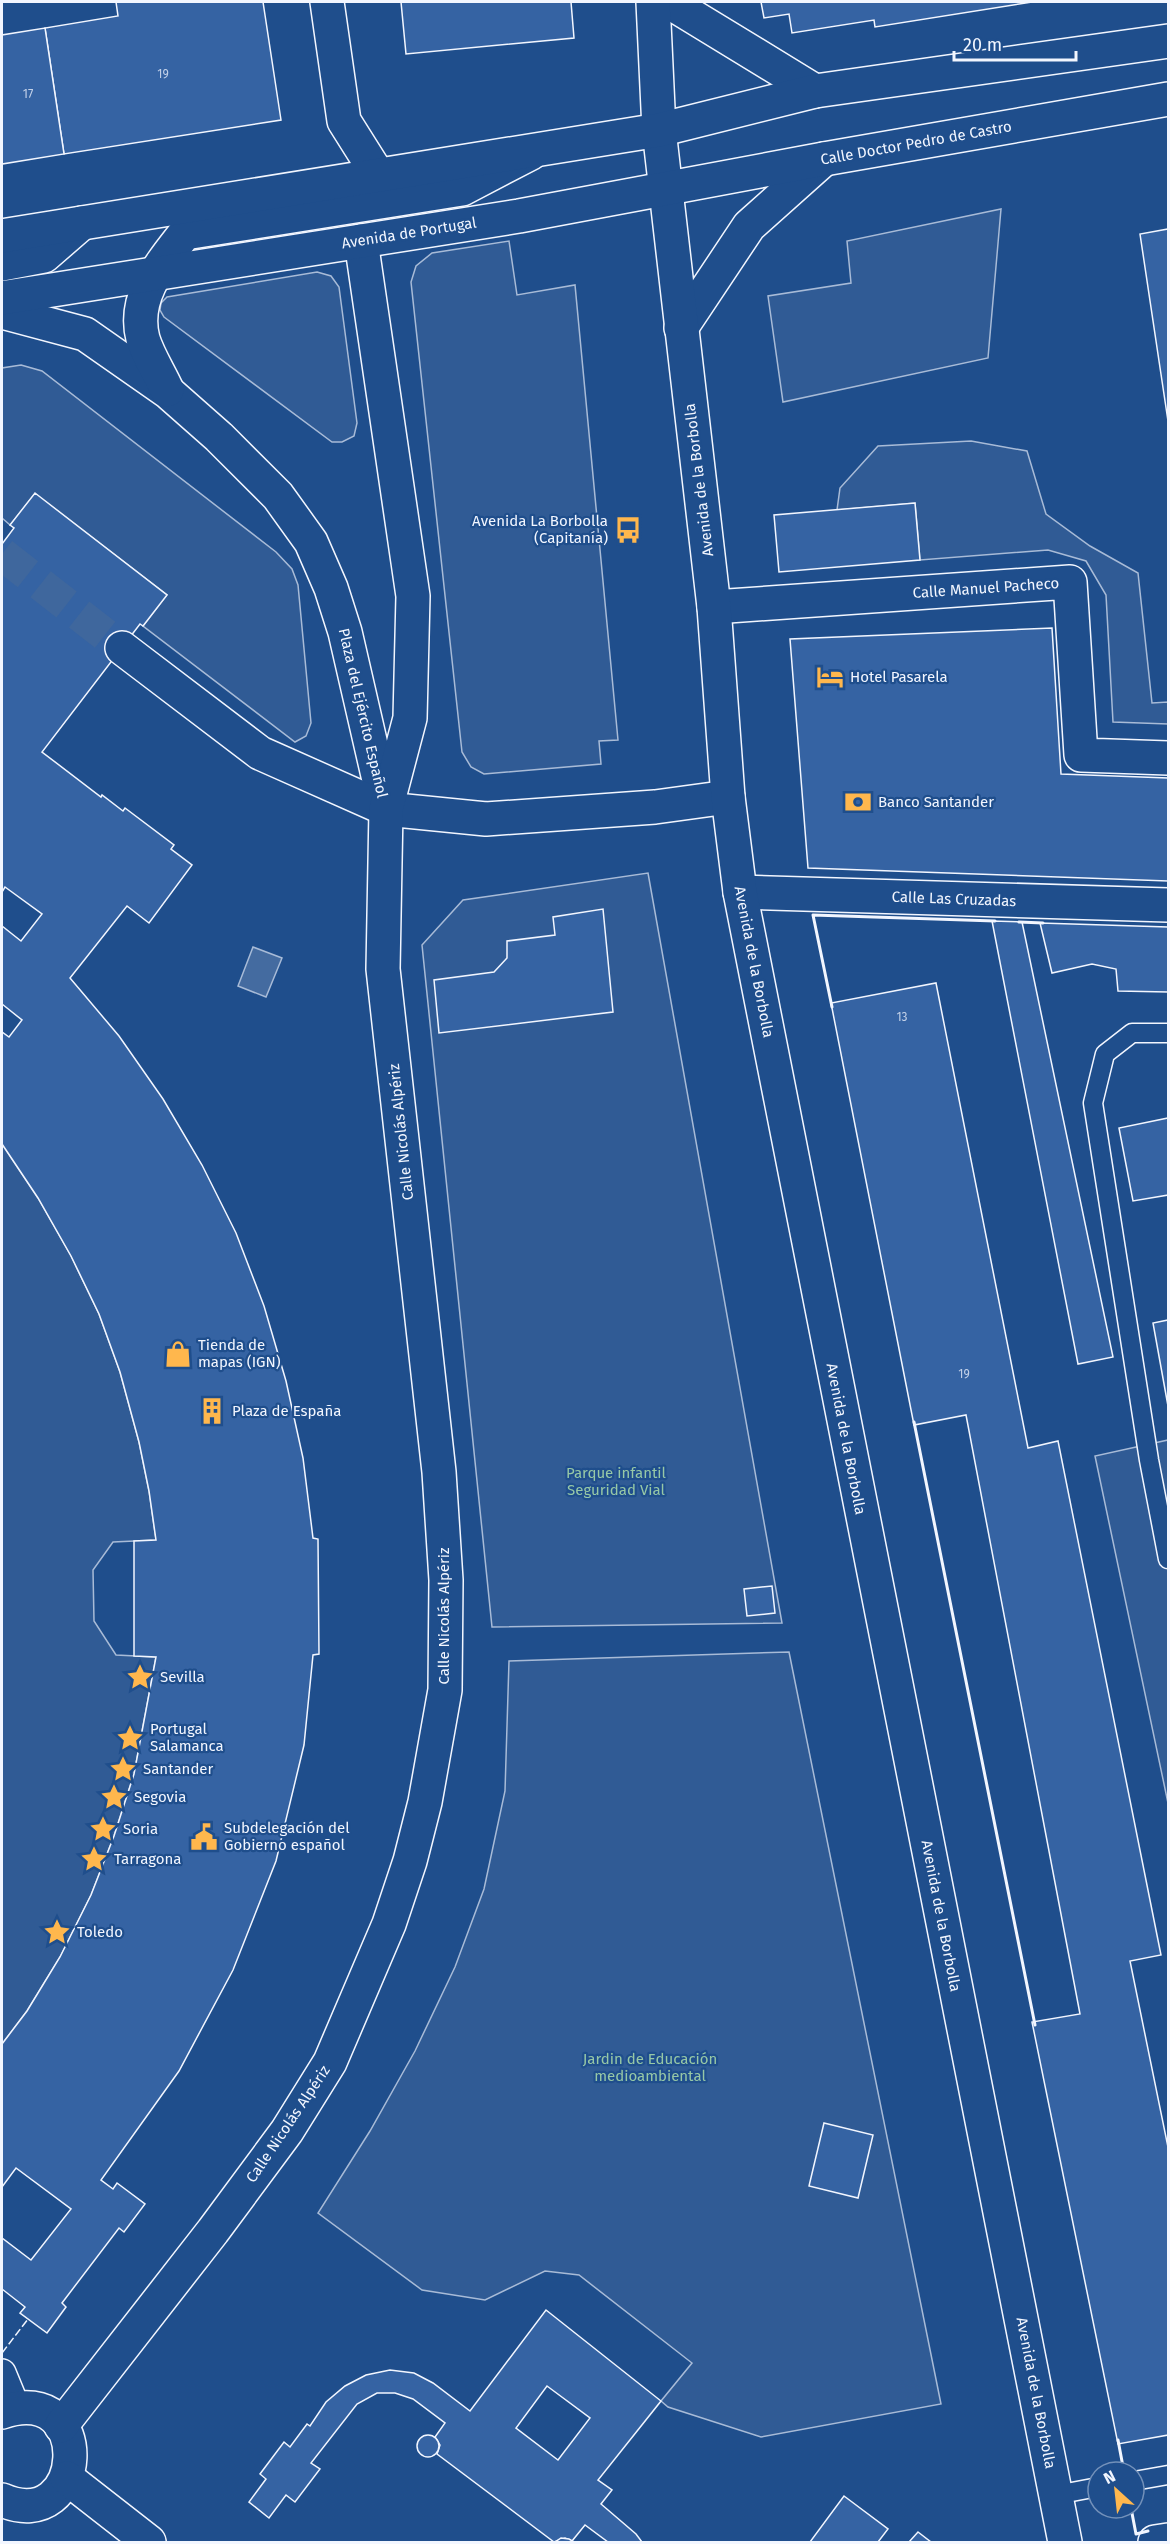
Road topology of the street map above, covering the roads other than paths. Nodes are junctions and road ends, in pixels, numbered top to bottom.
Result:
1 (327, 2) edge
2 (653, 2) edge
3 (669, 2) edge
4 (1168, 41) edge
5 (815, 91) junction
6 (1168, 99) edge
7 (659, 130) junction
8 (538, 150) junction
9 (824, 159) junction
10 (378, 175) junction
11 (665, 190) junction
12 (82, 223) junction
13 (2, 236) edge
14 (361, 241) junction
15 (2, 264) edge
16 (153, 275) junction
17 (2, 298) edge
18 (2, 312) edge
19 (681, 328) junction
20 (168, 392) junction
21 (714, 607) junction
22 (122, 648) tunnel mouth
23 (1168, 758) edge
24 (728, 797) junction
25 (386, 809) junction
26 (740, 892) junction
27 (1168, 905) edge
28 (1168, 1033) edge
29 (1168, 1559) edge
30 (2, 2373) edge
31 (9, 2410) edge
32 (61, 2426) junction
33 (1168, 2475) edge
34 (67, 2478) junction
35 (1146, 2479) edge
36 (1086, 2489) edge
37 (1056, 2495) junction
38 (2, 2500) edge
39 (1168, 2540) edge
40 (150, 2542) edge
41 (1065, 2542) edge
42 (1155, 2542) edge

1 - 10 street
2 - 7 street, Avenida de la Borbolla
3 - 5 street
4 - 5 street
5 - 7 street
6 - 9 street, Calle Doctor Pedro de Castro
7 - 8 street
7 - 11 street, Avenida de la Borbolla
8 - 10 street
8 - 16 street
9 - 11 street, Calle Doctor Pedro de Castro
9 - 19 street
10 - 12 street
11 - 14 street, Avenida de Portugal
11 - 19 street, Avenida de la Borbolla
12 - 13 street
12 - 15 street
14 - 16 street, Avenida de Portugal
14 - 25 street, Plaza del Ejército Español
16 - 17 street, Avenida de Portugal
16 - 20 street, Plaza del Ejército Español
18 - 20 street, Plaza del Ejército Español
19 - 21 street, Avenida de la Borbolla
20 - 25 street, Plaza del Ejército Español
21 - 23 street, Calle Manuel Pacheco
21 - 24 street, Avenida de la Borbolla
22 - 25 street
24 - 25 street
24 - 26 street, Avenida de la Borbolla
25 - 32 street, Calle Nicolás Alpériz
26 - 27 street, Calle Las Cruzadas
26 - 37 street, Avenida de la Borbolla
28 - 29 lane
30 - 31 street
31 - 32 street
32 - 34 street
33 - 35 lane
34 - 38 street
34 - 40 street
36 - 37 lane
37 - 41 street, Avenida de la Borbolla
39 - 42 street

